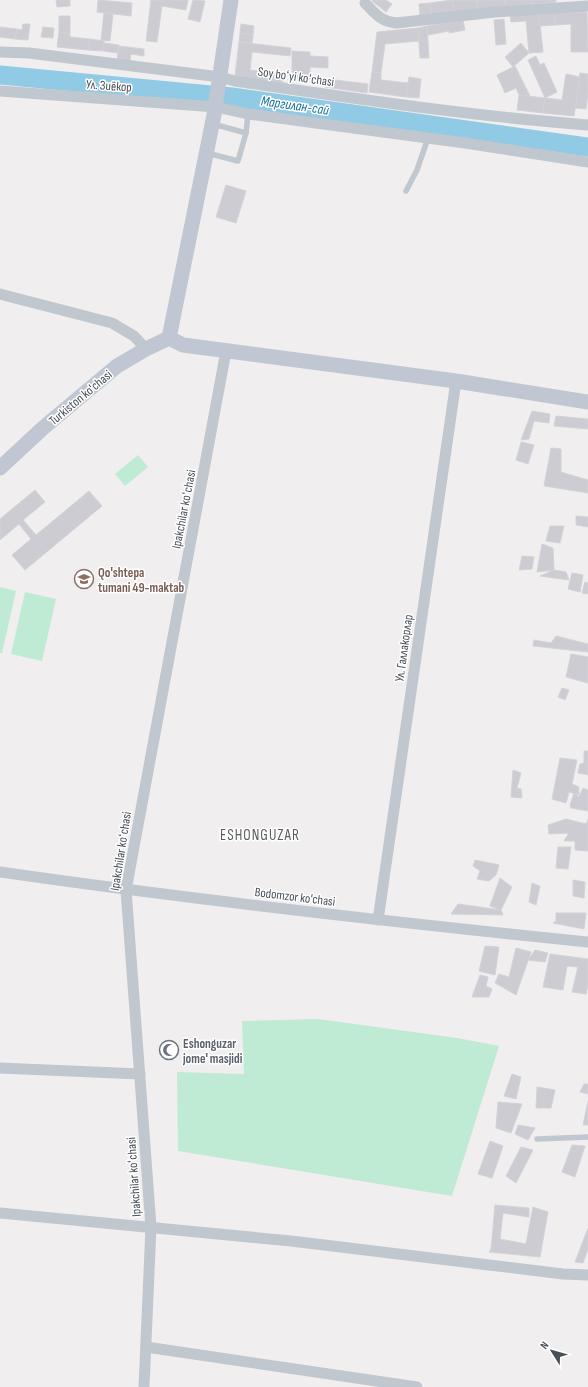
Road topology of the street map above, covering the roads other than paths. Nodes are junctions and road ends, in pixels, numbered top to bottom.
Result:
1 (231, 0) edge
2 (364, 1) edge
3 (588, 6) edge
4 (0, 52) edge
5 (220, 77) junction
6 (0, 91) edge
7 (248, 114) junction
8 (214, 116) junction
9 (588, 125) edge
10 (246, 133) junction
11 (428, 138) junction
12 (206, 153) junction
13 (588, 162) edge
14 (406, 191) dead end
15 (0, 294) edge
16 (169, 338) junction
17 (146, 349) junction
18 (226, 351) junction
19 (456, 381) junction
20 (588, 402) edge
21 (0, 468) edge
22 (0, 872) edge
23 (126, 890) junction
24 (378, 920) junction
25 (588, 942) edge
26 (0, 1068) edge
27 (140, 1074) junction
28 (588, 1137) edge
29 (537, 1139) dead end
30 (0, 1213) edge
31 (151, 1227) junction
32 (588, 1275) edge
33 (146, 1347) junction
34 (144, 1387) edge
35 (417, 1387) edge

1 - 5 street
2 - 3 street
4 - 5 street, Soy boʻyi koʻchasi
5 - 8 street
5 - 9 street, Soy boʻyi koʻchasi
6 - 8 street, Ул. Зиёкор
7 - 8 street, Ул. Зиёкор
7 - 10 lane
7 - 11 street, Ул. Зиёкор
8 - 10 lane
8 - 12 street
10 - 12 lane
11 - 13 street, Ул. Зиёкор
11 - 14 lane
12 - 16 street
15 - 17 street
16 - 17 street, Turkiston ko'chasi
16 - 18 street
17 - 21 street, Turkiston ko'chasi
18 - 19 street
18 - 23 street, Ipakchilar koʻchasi
19 - 20 street
19 - 24 street, Ул. Галлакорлар
22 - 23 street, Bodomzor ko'chasi
23 - 24 street, Bodomzor ko'chasi
23 - 27 street, Ipakchilar koʻchasi
24 - 25 street, Bodomzor ko'chasi
26 - 27 street
27 - 31 street, Ipakchilar koʻchasi
28 - 29 lane
30 - 31 street
31 - 32 street
31 - 33 street, Ipakchilar koʻchasi
33 - 34 street, Ipakchilar koʻchasi
33 - 35 street

